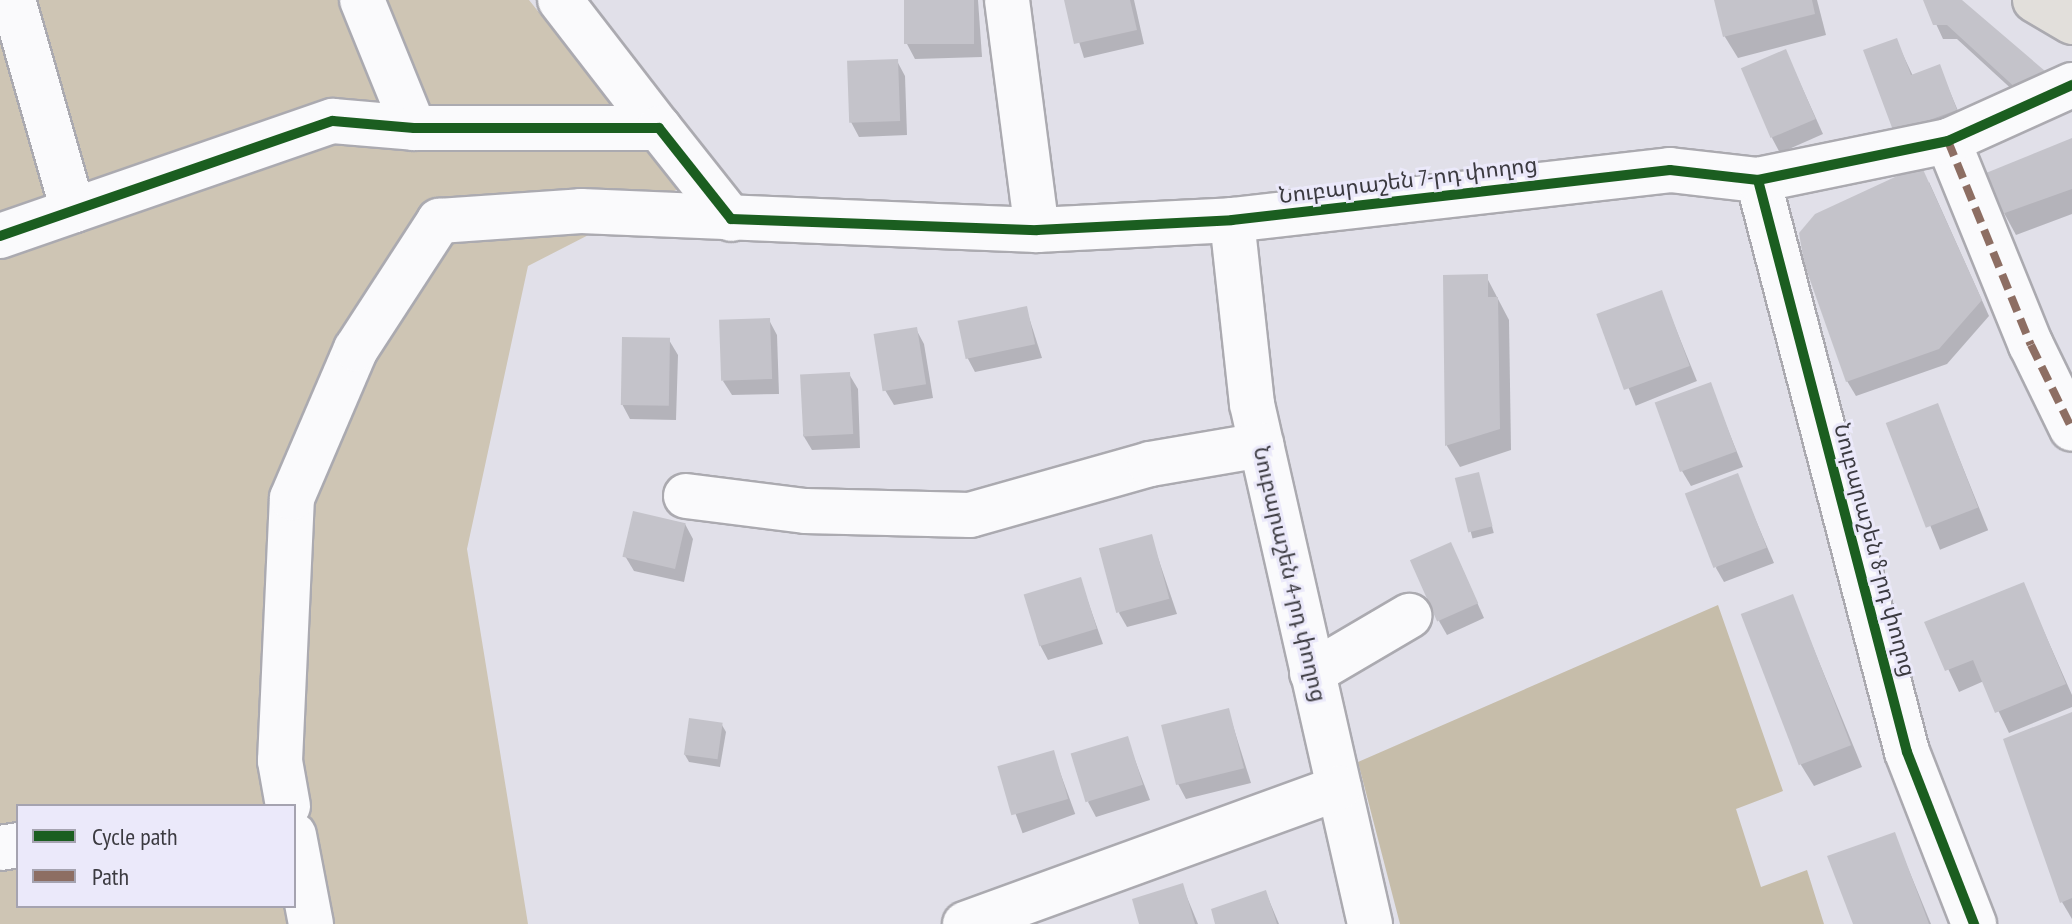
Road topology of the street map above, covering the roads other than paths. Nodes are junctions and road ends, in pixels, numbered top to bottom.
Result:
1 (13, 0) edge
2 (362, 0) edge
3 (560, 0) edge
4 (1007, 0) edge
5 (2035, 0) edge
6 (2072, 22) edge
7 (2072, 85) edge
8 (414, 128) junction
9 (659, 128) junction
10 (1948, 141) junction
11 (1758, 180) junction
12 (73, 211) junction
13 (731, 219) junction
14 (1232, 220) junction
15 (1037, 230) junction
16 (0, 236) edge
17 (2072, 429) edge
18 (1261, 445) junction
19 (686, 496) dead end
20 (1409, 616) dead end
21 (1312, 673) junction
22 (1339, 788) junction
23 (288, 804) edge
24 (296, 845) edge
25 (311, 924) edge
26 (965, 924) edge
27 (1370, 924) edge
28 (1974, 924) edge

1 - 12 street
2 - 8 street
3 - 9 street
4 - 15 street
5 - 6 main road
7 - 10 street, Նուբարաշեն 7-րդ փողոց
8 - 9 street
8 - 12 street
9 - 13 street
10 - 11 street, Նուբարաշեն 7-րդ փողոց
10 - 17 street
11 - 14 street, Նուբարաշեն 7-րդ փողոց
11 - 28 street, Նուբարաշեն 8-րդ փողոց
12 - 16 street
13 - 15 street, Նուբարաշեն 7-րդ փողոց
13 - 23 street, Նուբարաշեն 7-րդ փողոց
14 - 15 street, Նուբարաշեն 7-րդ փողոց
14 - 18 street, Նուբարաշեն 4-րդ փողոց
18 - 19 street
18 - 21 street, Նուբարաշեն 4-րդ փողոց
20 - 21 street
21 - 22 street, Նուբարաշեն 4-րդ փողոց
22 - 26 street
22 - 27 street, Նուբարաշեն 4-րդ փողոց
24 - 25 street

